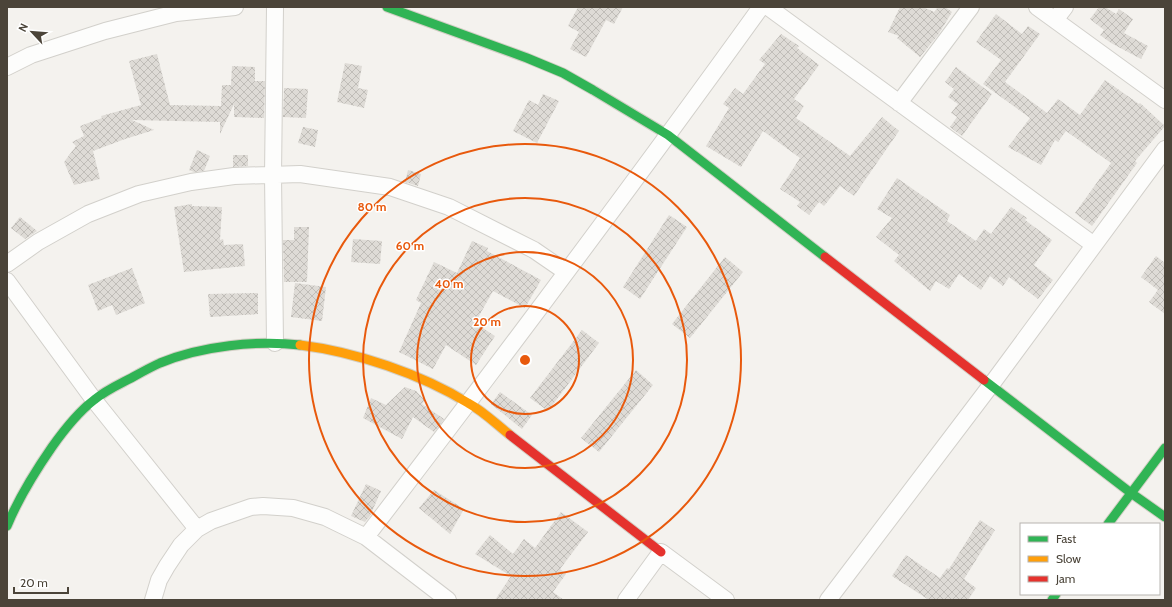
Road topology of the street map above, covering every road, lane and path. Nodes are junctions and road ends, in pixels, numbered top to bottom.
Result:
1 (235, 7) edge
2 (275, 7) edge
3 (387, 7) edge
4 (760, 7) edge
5 (768, 7) edge
6 (971, 7) edge
7 (1037, 7) edge
8 (1065, 7) edge
9 (1055, 20) junction
10 (7, 67) edge
11 (1165, 100) edge
12 (899, 103) junction
13 (668, 135) junction
14 (1165, 150) edge
15 (273, 175) junction
16 (1094, 245) junction
17 (7, 264) edge
18 (566, 272) junction
19 (7, 281) edge
20 (275, 343) junction
21 (991, 385) junction
22 (94, 400) junction
23 (469, 403) junction
24 (1165, 448) edge
25 (1131, 493) junction
26 (1165, 517) edge
27 (1109, 523) edge
28 (7, 526) edge
29 (197, 529) junction
30 (366, 537) junction
31 (661, 552) junction
32 (153, 600) edge
33 (448, 600) edge
34 (626, 600) edge
35 (726, 600) edge
36 (828, 600) edge

1 - 10 street
2 - 15 street
3 - 13 street
4 - 13 street
5 - 12 street
6 - 12 street
7 - 9 street
8 - 9 street
9 - 11 street
12 - 16 street
13 - 18 street
13 - 21 street
14 - 16 street
15 - 17 street
15 - 18 street
15 - 20 street
16 - 21 street
18 - 23 street
19 - 22 street
20 - 22 street
20 - 23 street
21 - 25 street
21 - 36 street
22 - 28 street
22 - 29 street
23 - 30 street
23 - 31 street
24 - 25 street
25 - 26 street
25 - 27 street
29 - 30 street
29 - 32 street
30 - 33 street
31 - 34 street
31 - 35 street

